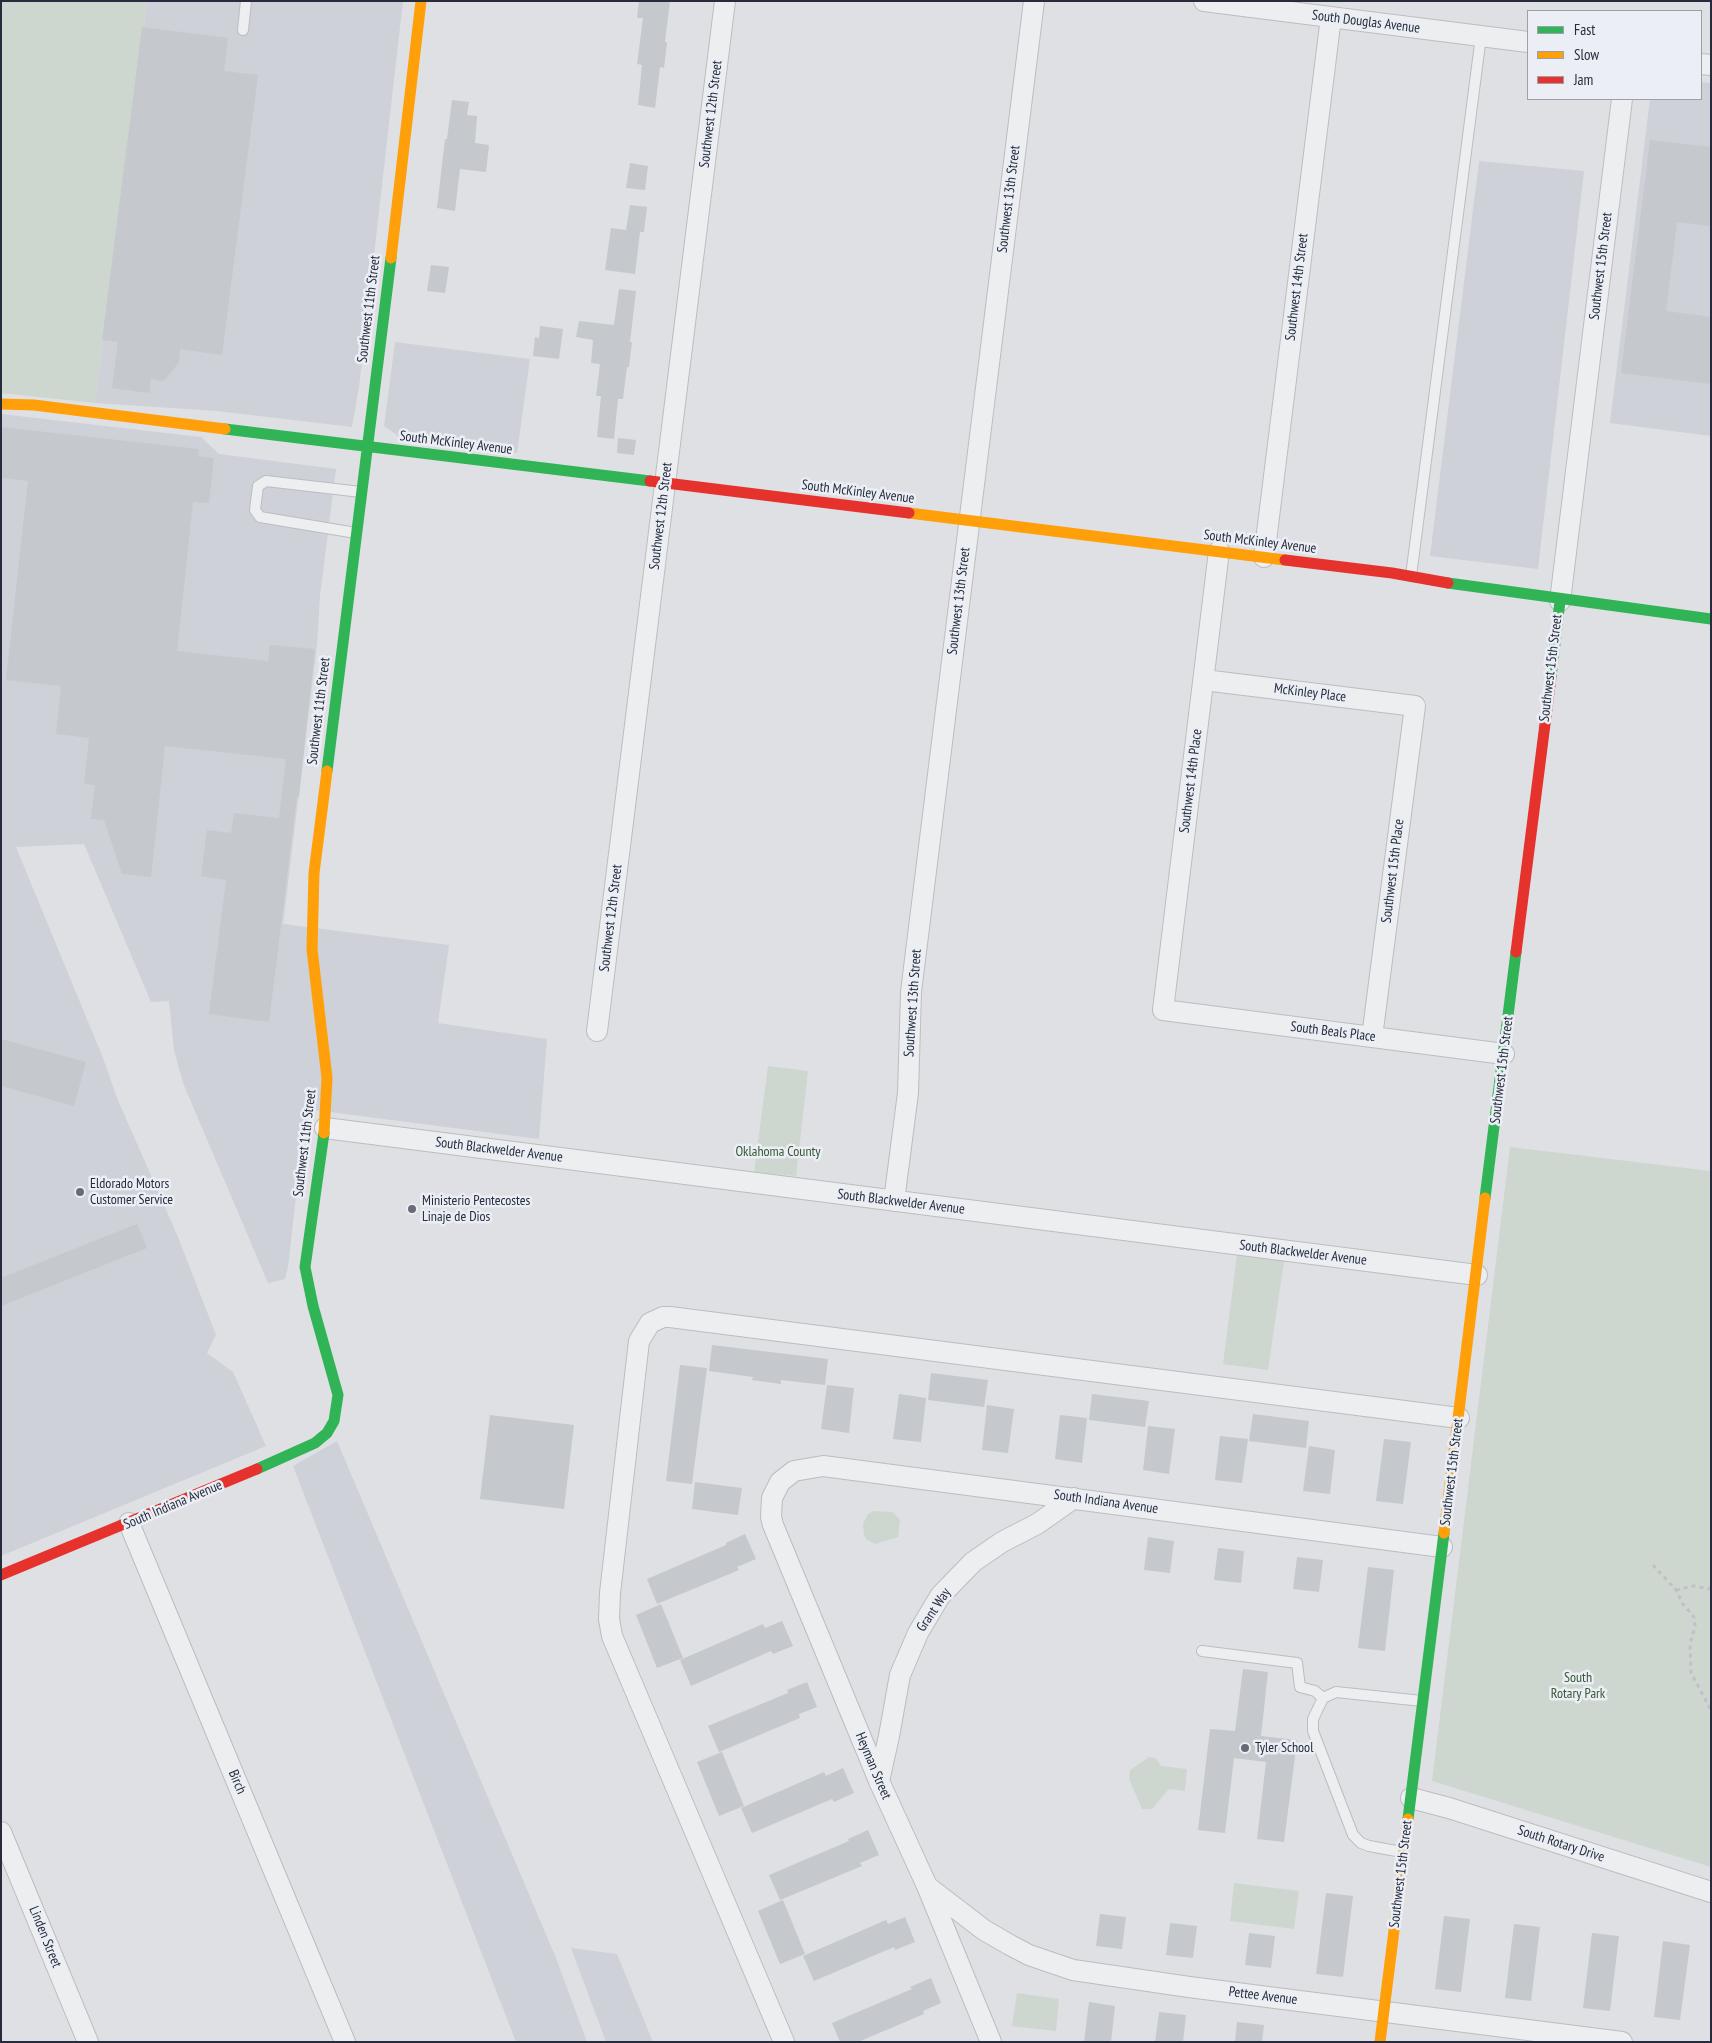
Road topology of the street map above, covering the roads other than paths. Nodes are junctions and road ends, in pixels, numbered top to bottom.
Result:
1 (246, 1) edge
2 (421, 1) edge
3 (725, 1) edge
4 (1034, 1) edge
5 (1204, 1) edge
6 (1331, 17) junction
7 (243, 30) dead end
8 (1481, 36) junction
9 (1527, 42) edge
10 (1622, 100) edge
11 (1, 404) edge
12 (368, 448) junction
13 (666, 483) junction
14 (362, 493) junction
15 (969, 521) junction
16 (357, 534) junction
17 (1219, 551) junction
18 (1264, 557) junction
19 (1411, 576) junction
20 (1560, 600) junction
21 (1711, 619) edge
22 (1204, 680) junction
23 (1415, 706) joint
24 (1162, 1010) joint
25 (596, 1031) dead end
26 (1372, 1036) junction
27 (1504, 1054) junction
28 (325, 1128) junction
29 (894, 1201) junction
30 (1477, 1275) junction
31 (1458, 1418) junction
32 (334, 1421) joint
33 (776, 1487) joint
34 (1074, 1498) junction
35 (129, 1523) junction
36 (1442, 1546) junction
37 (1, 1575) edge
38 (1202, 1651) dead end
39 (1323, 1698) junction
40 (1422, 1701) junction
41 (879, 1781) junction
42 (1411, 1798) junction
43 (1, 1832) edge
44 (1404, 1852) junction
45 (926, 1886) junction
46 (1711, 1892) edge
47 (1384, 2012) junction
48 (88, 2042) edge
49 (345, 2042) edge
50 (784, 2042) edge
51 (991, 2042) edge
52 (1380, 2042) edge
53 (1622, 2042) edge

1 - 7 lane
2 - 12 street, Southwest 11th Street
3 - 13 street, Southwest 12th Street
4 - 15 street, Southwest 13th Street
5 - 6 street, South Douglas Avenue
6 - 8 street, South Douglas Avenue
6 - 18 street, Southwest 14th Street
8 - 9 street, South Douglas Avenue
8 - 19 lane
10 - 20 street, Southwest 15th Street
11 - 12 street, South McKinley Avenue
12 - 13 street, South McKinley Avenue
12 - 14 street, Southwest 11th Street
13 - 15 street, South McKinley Avenue
13 - 25 street, Southwest 12th Street
14 - 16 street, Southwest 11th Street
14 - 16 lane
15 - 17 street, South McKinley Avenue
15 - 29 street, Southwest 13th Street
16 - 28 street, Southwest 11th Street
17 - 18 street, South McKinley Avenue
17 - 22 street, Southwest 14th Place
18 - 19 street, South McKinley Avenue
19 - 20 street, South McKinley Avenue
20 - 21 street, South McKinley Avenue
20 - 27 street, Southwest 15th Street
22 - 23 street, McKinley Place
22 - 24 street, Southwest 14th Place
23 - 26 street, Southwest 15th Place
24 - 26 street, South Beals Place
26 - 27 street, South Beals Place
27 - 30 street, Southwest 15th Street
28 - 29 street, South Blackwelder Avenue
28 - 32 street, Southwest 11th Street
29 - 30 street, South Blackwelder Avenue
30 - 31 street, Southwest 15th Street
31 - 36 street, Southwest 15th Street
31 - 50 street
32 - 35 street, South Indiana Avenue
33 - 34 street, South Indiana Avenue
33 - 41 street, Heyman Street
34 - 36 street, South Indiana Avenue
34 - 41 street, Grant Way
35 - 37 street, South Indiana Avenue
35 - 49 street, Birch
36 - 40 street, Southwest 15th Street
38 - 39 lane
39 - 40 lane
39 - 44 lane
40 - 42 street, Southwest 15th Street
41 - 45 street, Heyman Street
42 - 44 street, Southwest 15th Street
42 - 46 street, South Rotary Drive
43 - 48 street, Linden Street
44 - 47 street, Southwest 15th Street
45 - 47 street, Pettee Avenue
45 - 51 street, Heyman Street
47 - 52 street, Southwest 15th Street
47 - 53 street, Pettee Avenue

